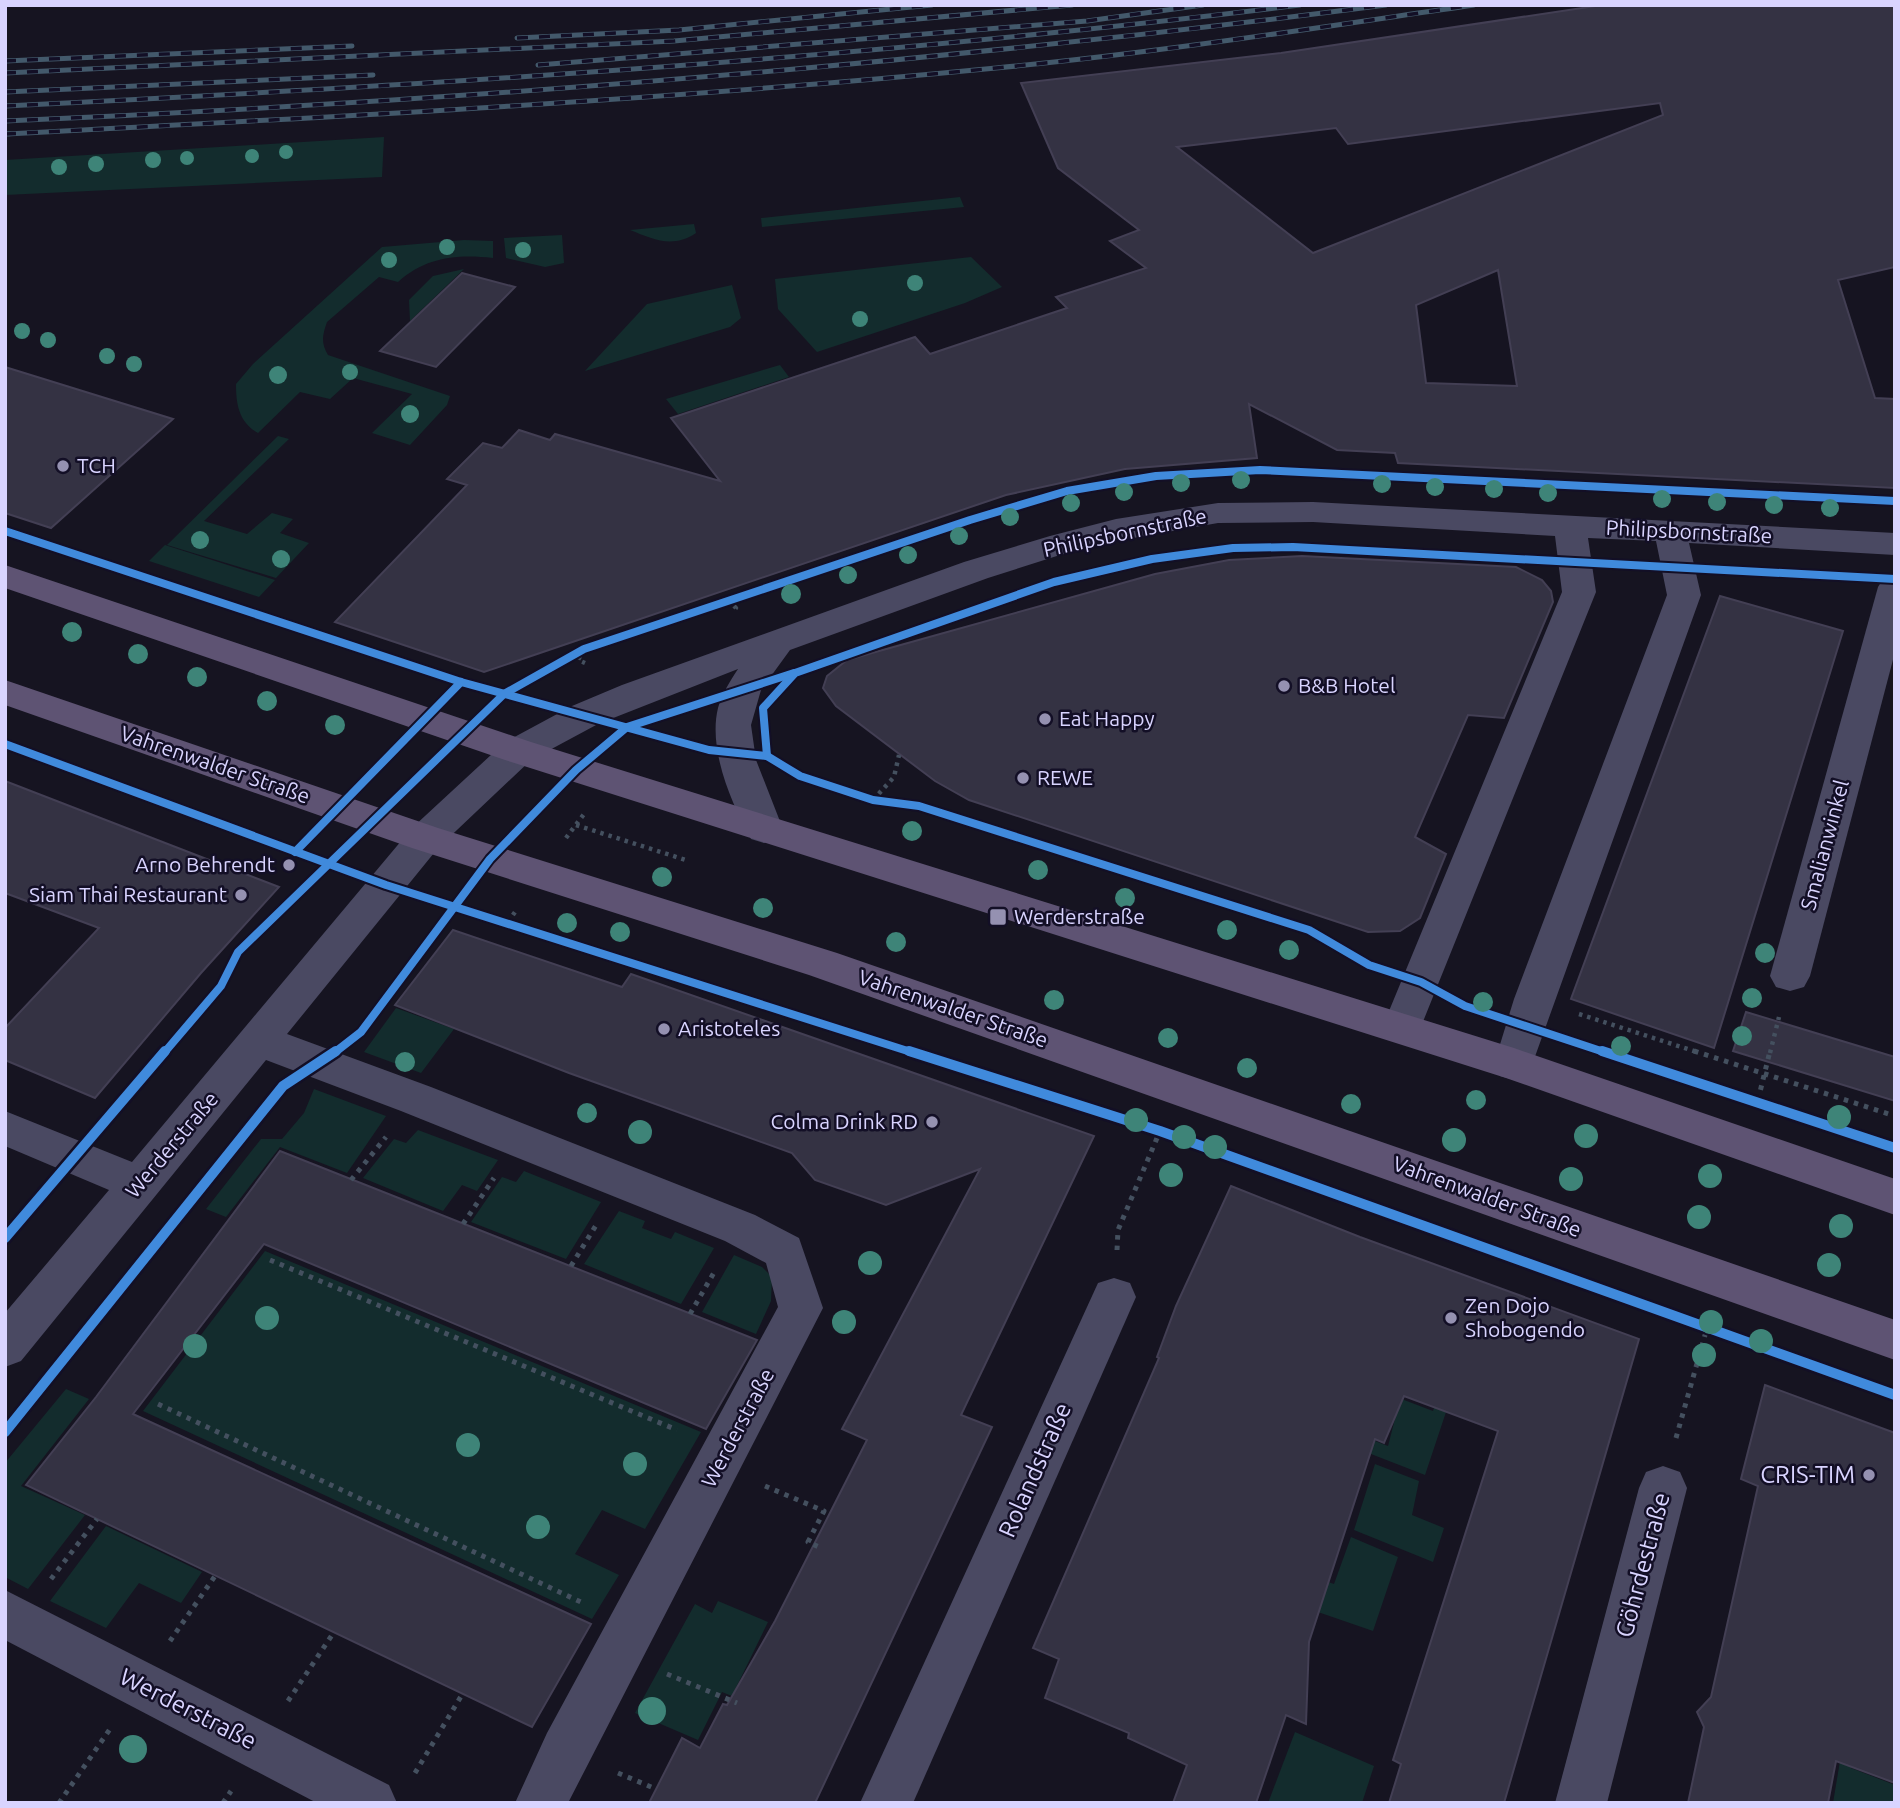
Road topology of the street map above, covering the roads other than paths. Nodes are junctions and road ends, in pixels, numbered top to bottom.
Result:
1 (1570, 525) junction
2 (1670, 530) junction
3 (1889, 544) edge
4 (1895, 574) edge
5 (5, 576) edge
6 (1895, 587) edge
7 (778, 642) junction
8 (5, 692) edge
9 (518, 751) junction
10 (764, 829) junction
11 (425, 838) junction
12 (1790, 975) road end
13 (1402, 1028) junction
14 (259, 1041) junction
15 (1514, 1064) junction
16 (5, 1128) edge
17 (141, 1184) junction
18 (1895, 1197) edge
19 (1114, 1297) road end
20 (1895, 1340) edge
21 (5, 1347) edge
22 (1663, 1488) road end
23 (5, 1614) edge
24 (391, 1791) edge
25 (541, 1803) edge
26 (886, 1803) edge
27 (1581, 1803) edge

1 - 2 street, Philipsbornstraße
1 - 7 street, Philipsbornstraße
1 - 13 street
2 - 3 street, Philipsbornstraße
2 - 15 street
3 - 4 street
5 - 9 main road
6 - 12 street, Smalianwinkel
7 - 9 street, Philipsbornstraße
7 - 10 street
8 - 11 main road, Vahrenwalder Straße
9 - 10 main road
9 - 11 street, Werderstraße
10 - 13 main road
11 - 14 street, Werderstraße
11 - 20 main road, Vahrenwalder Straße
13 - 15 main road
14 - 17 street, Werderstraße
14 - 25 street, Werderstraße
15 - 18 main road
16 - 17 street
17 - 21 street, Werderstraße
19 - 26 street, Rolandstraße
22 - 27 street, Göhrdestraße
23 - 24 street, Werderstraße

